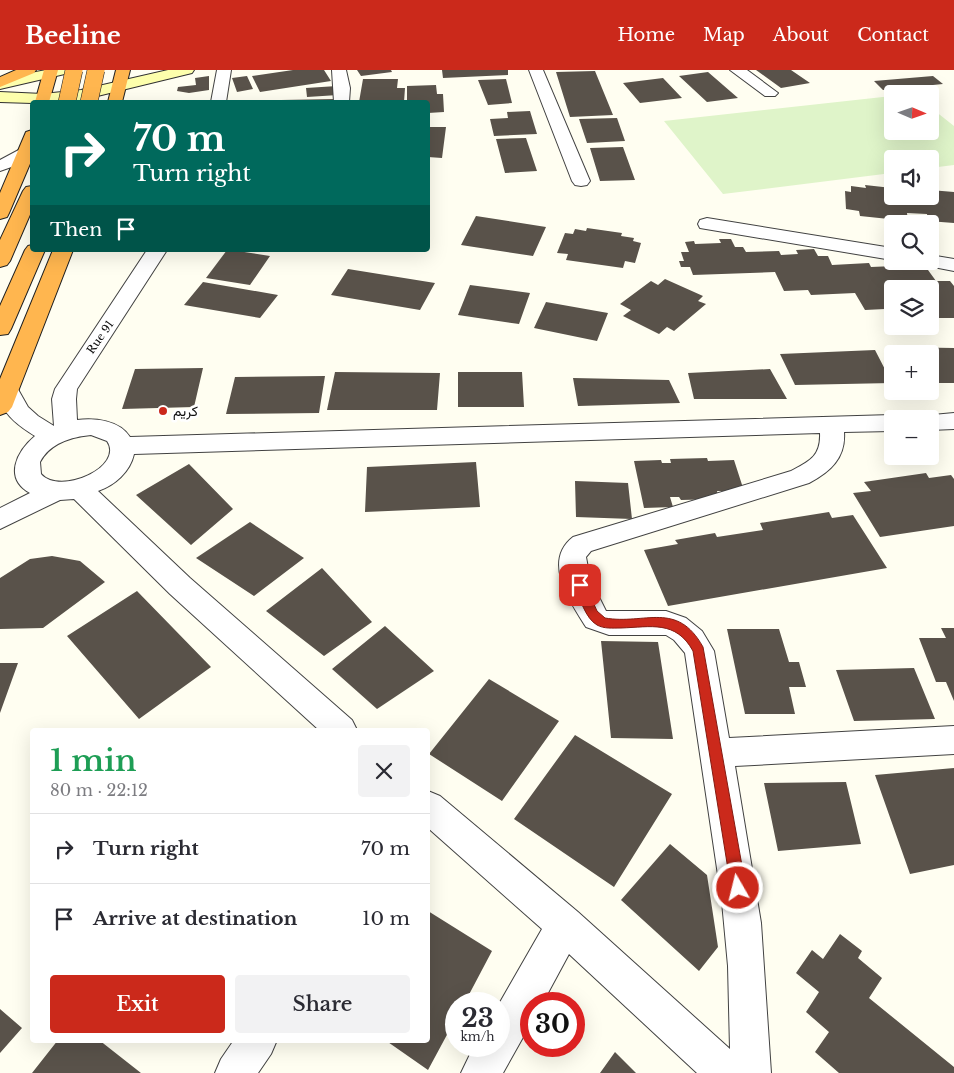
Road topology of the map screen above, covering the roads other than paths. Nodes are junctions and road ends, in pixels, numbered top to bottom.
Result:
1 (29, 70) edge
2 (74, 70) edge
3 (96, 70) edge
4 (123, 70) edge
5 (187, 70) edge
6 (224, 70) edge
7 (339, 70) edge
8 (536, 70) edge
9 (737, 70) edge
10 (55, 71) edge
11 (160, 72) edge
12 (0, 83) edge
13 (120, 87) junction
14 (770, 94) dead end
15 (0, 97) edge
16 (32, 100) edge
17 (42, 100) edge
18 (48, 100) edge
19 (67, 100) edge
20 (90, 100) edge
21 (116, 100) edge
22 (218, 100) edge
23 (342, 100) edge
24 (30, 143) edge
25 (0, 166) edge
26 (581, 181) dead end
27 (30, 195) edge
28 (3, 201) edge
29 (707, 224) dead end
30 (33, 252) edge
31 (62, 252) edge
32 (156, 252) edge
33 (884, 253) edge
34 (0, 261) edge
35 (939, 262) edge
36 (954, 265) edge
37 (0, 329) edge
38 (4, 398) edge
39 (954, 421) edge
40 (939, 422) edge
41 (884, 423) edge
42 (831, 425) junction
43 (59, 433) junction
44 (122, 446) junction
45 (68, 490) junction
46 (0, 519) edge
47 (339, 728) edge
48 (954, 740) edge
49 (715, 753) junction
50 (430, 809) edge
51 (565, 925) junction
52 (510, 1022) edge
53 (255, 1043) edge
54 (490, 1057) edge
55 (235, 1073) edge
56 (481, 1073) edge
57 (727, 1073) edge
58 (752, 1073) edge

1 - 12 highway
2 - 19 highway, bridge
3 - 20 highway, bridge
4 - 13 highway
5 - 11 main road
6 - 22 street
7 - 23 street
8 - 26 street
9 - 14 street
10 - 12 main road
10 - 17 highway
11 - 13 main road
13 - 18 main road
13 - 21 highway
15 - 16 main road
24 - 25 street
24 - 28 highway
27 - 34 highway
29 - 33 street
30 - 37 highway
31 - 38 highway
32 - 43 street, Rue 91
35 - 36 street
38 - 43 street
39 - 40 street
41 - 42 street
42 - 44 street
42 - 49 street
43 - 44 street
43 - 45 street
44 - 45 street
45 - 46 street
45 - 47 street
48 - 49 street
49 - 58 street
50 - 51 street
51 - 52 street
51 - 57 street
53 - 55 street
54 - 56 street

